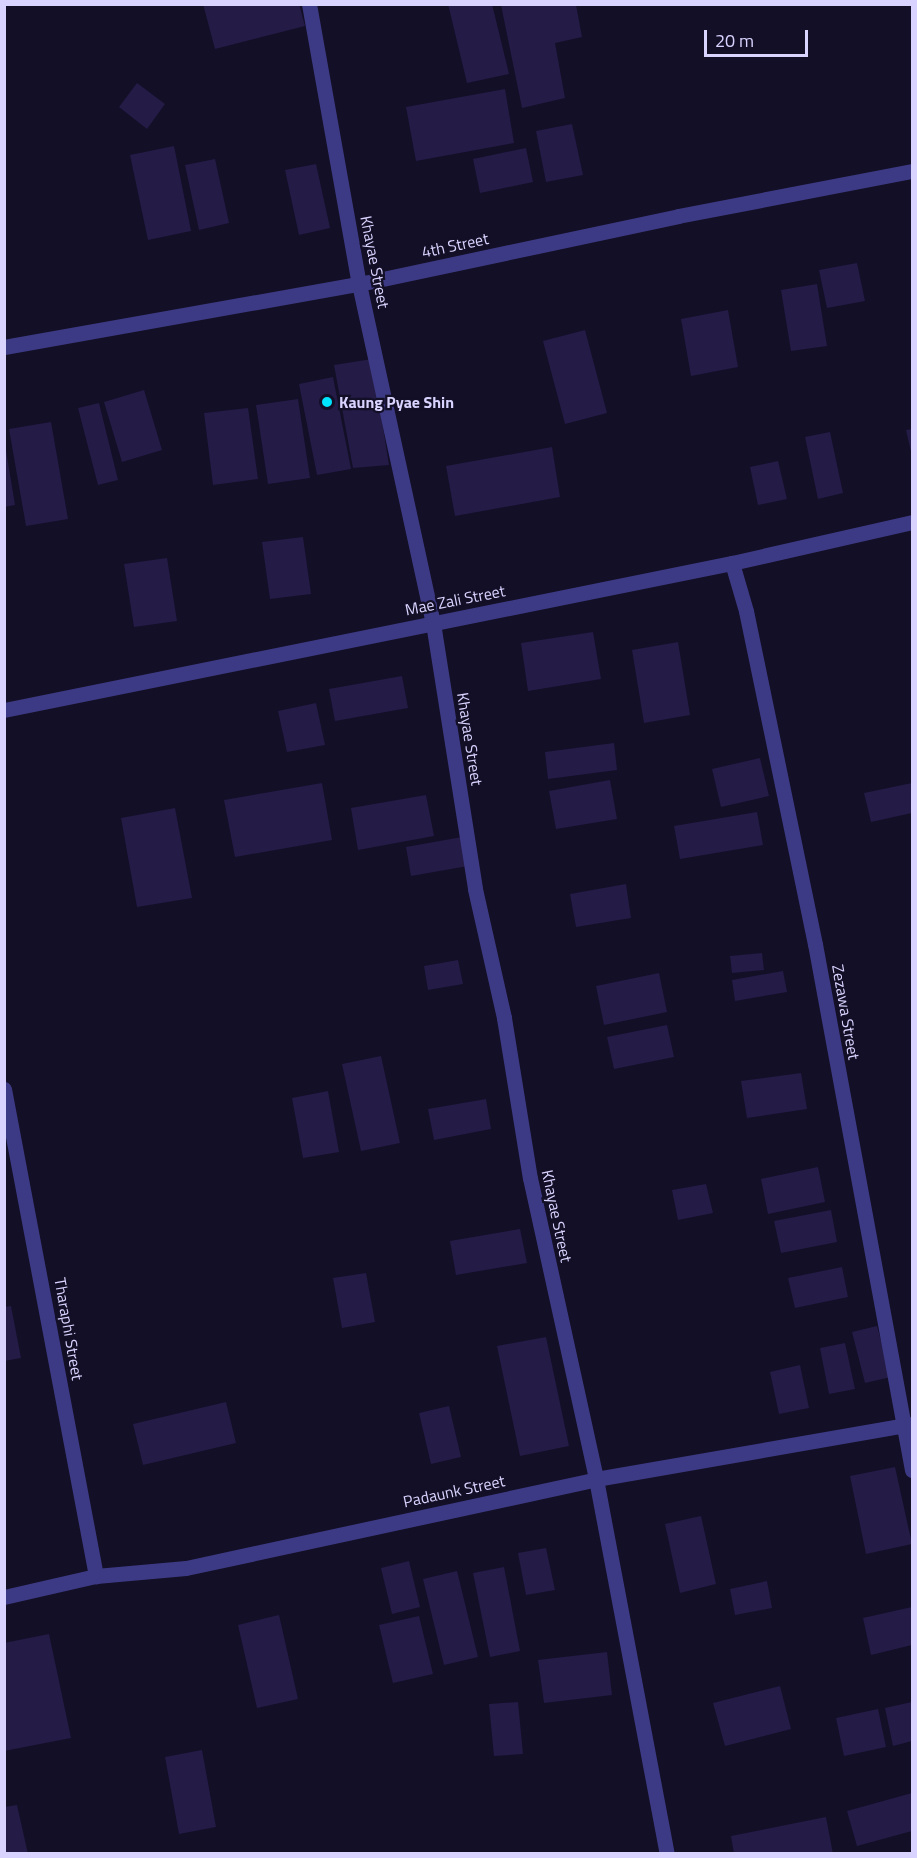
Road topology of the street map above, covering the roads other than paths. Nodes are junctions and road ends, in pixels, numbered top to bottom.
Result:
1 (309, 4) edge
2 (912, 171) edge
3 (359, 284) junction
4 (4, 347) edge
5 (912, 522) edge
6 (732, 563) junction
7 (433, 623) junction
8 (4, 710) edge
9 (4, 1089) edge
10 (908, 1425) edge
11 (912, 1470) edge
12 (596, 1479) junction
13 (96, 1576) junction
14 (4, 1597) edge
15 (667, 1854) edge

1 - 3 street, Khayae Street
2 - 3 street, 4th Street
3 - 4 street, 4th Street
3 - 7 street, Khayae Street
5 - 6 street, Mae Zali Street
6 - 7 street, Mae Zali Street
6 - 10 street, Zezawa Street
7 - 8 street, Mae Zali Street
7 - 12 street, Khayae Street
9 - 13 street, Tharaphi Street
10 - 11 street, Zezawa Street
10 - 12 street, Padaunk Street
12 - 13 street, Padaunk Street
12 - 15 street, Khayae Street
13 - 14 street, Padaunk Street

